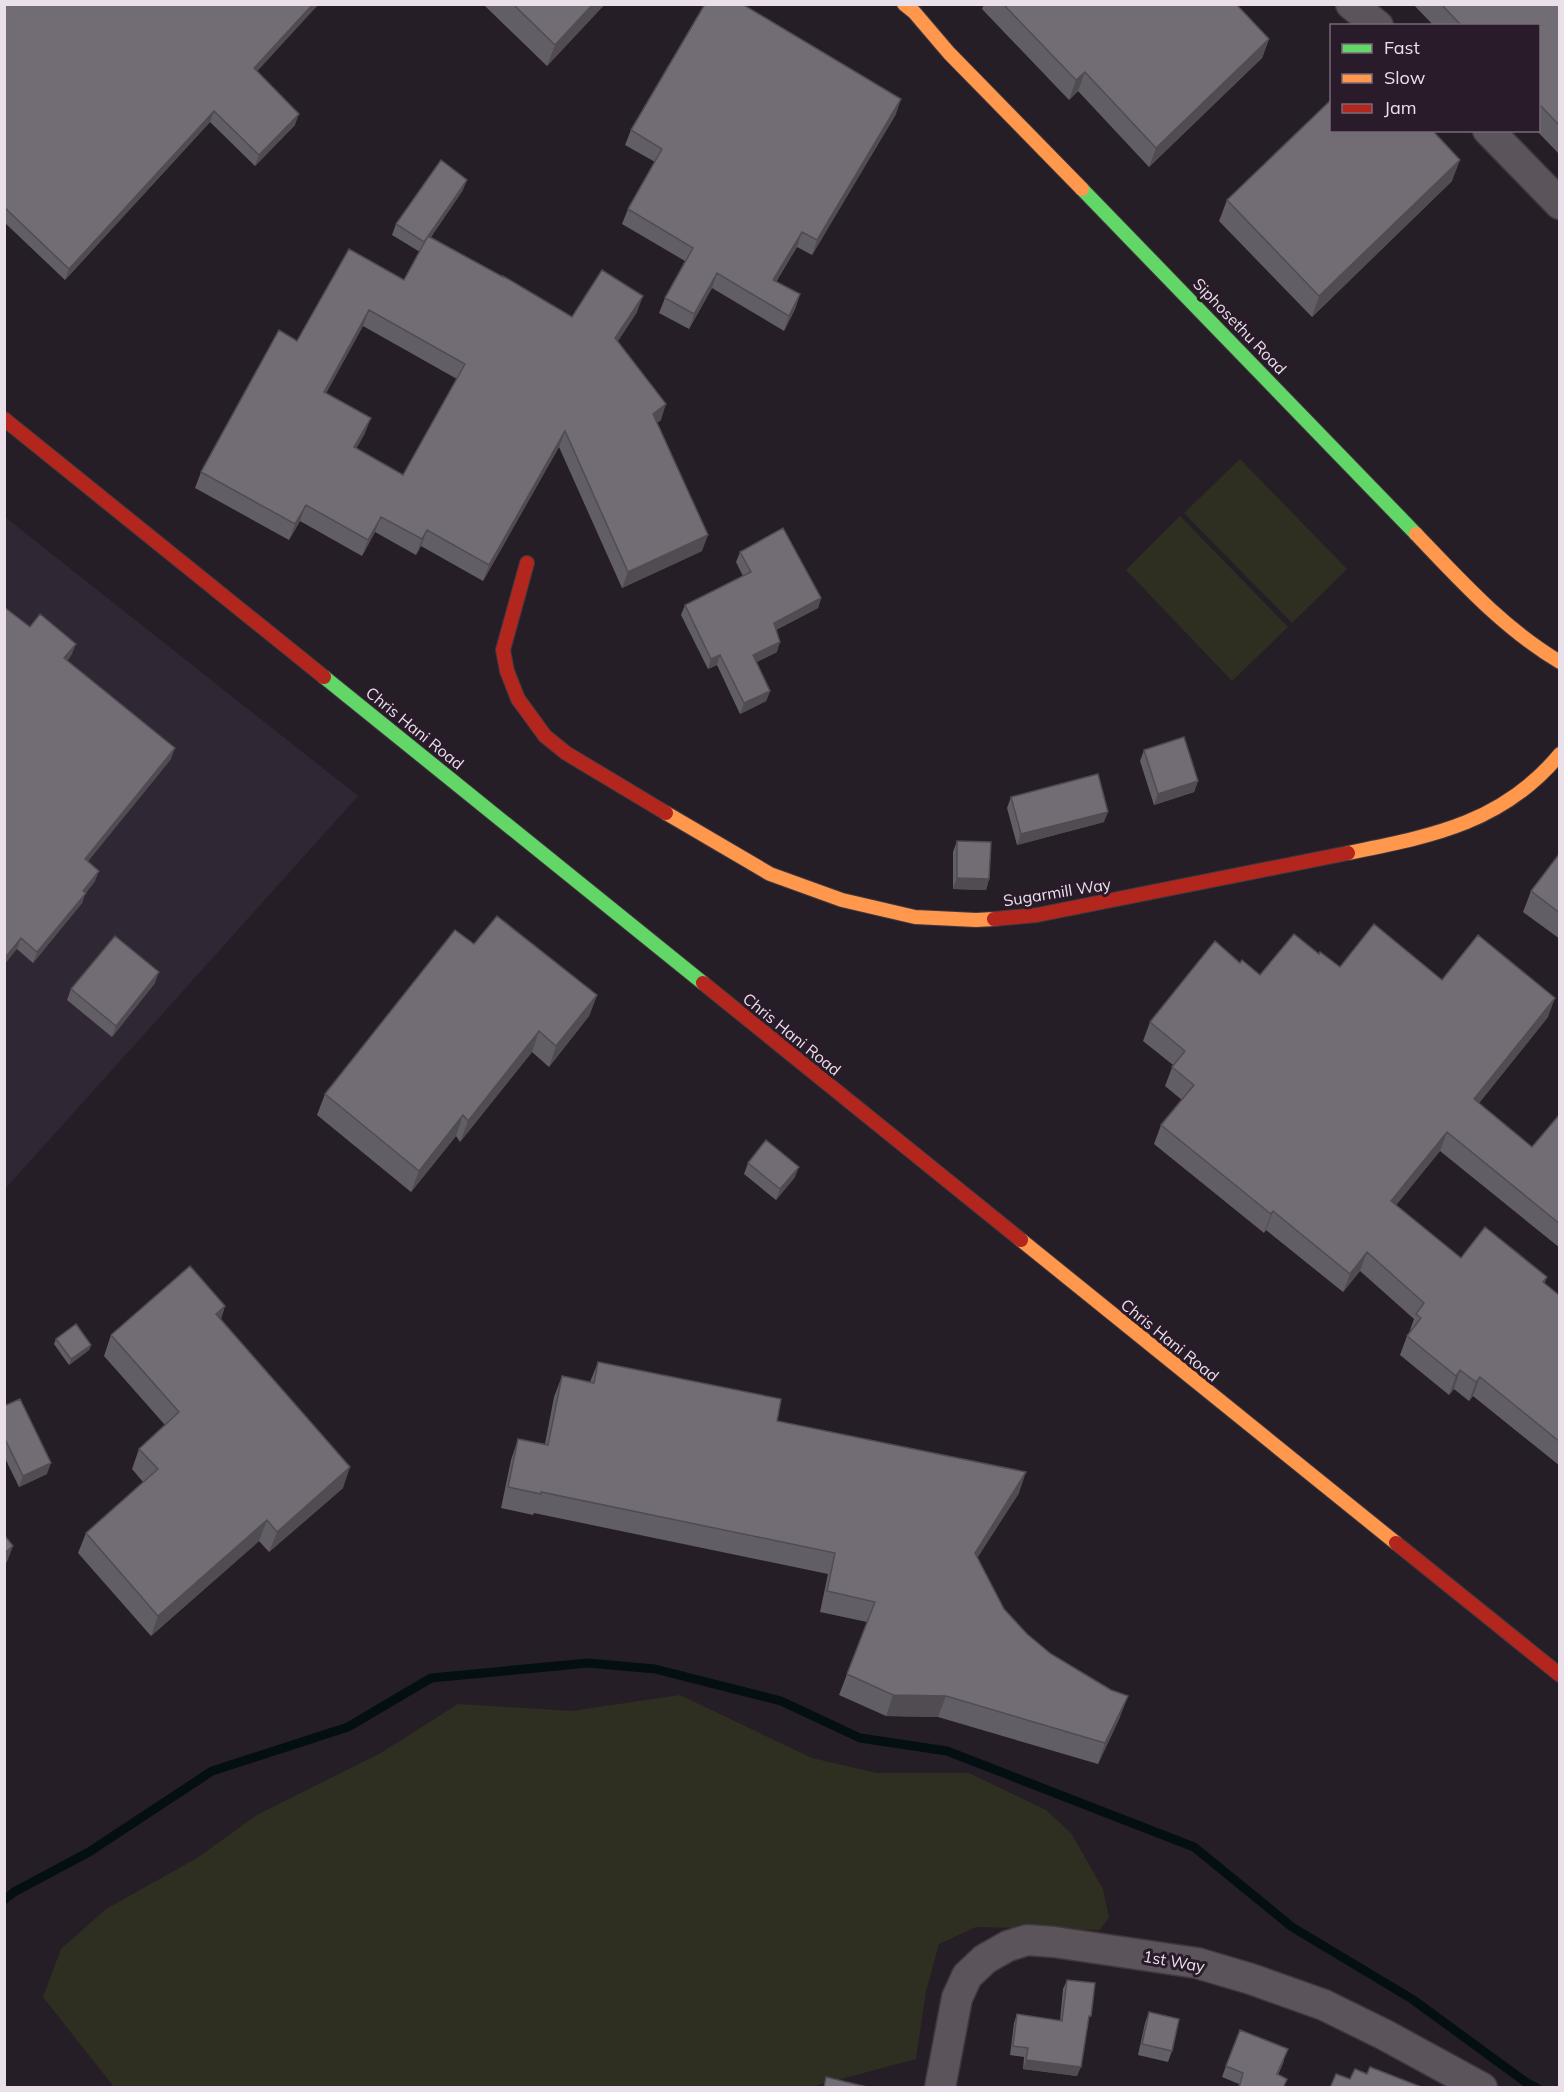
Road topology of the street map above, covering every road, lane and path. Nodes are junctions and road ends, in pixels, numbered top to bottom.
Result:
1 (904, 4) edge
2 (1351, 4) edge
3 (1376, 24) edge
4 (1490, 132) edge
5 (1560, 204) edge
6 (4, 419) edge
7 (526, 562) dead end
8 (1560, 662) edge
9 (1560, 754) edge
10 (1560, 1675) edge
11 (940, 2088) edge
12 (1482, 2088) edge

1 - 8 street, Siphosethu Road
2 - 3 street
4 - 5 street
6 - 10 street, Chris Hani Road
7 - 9 street, Sugarmill Way
11 - 12 street, 1st Way

